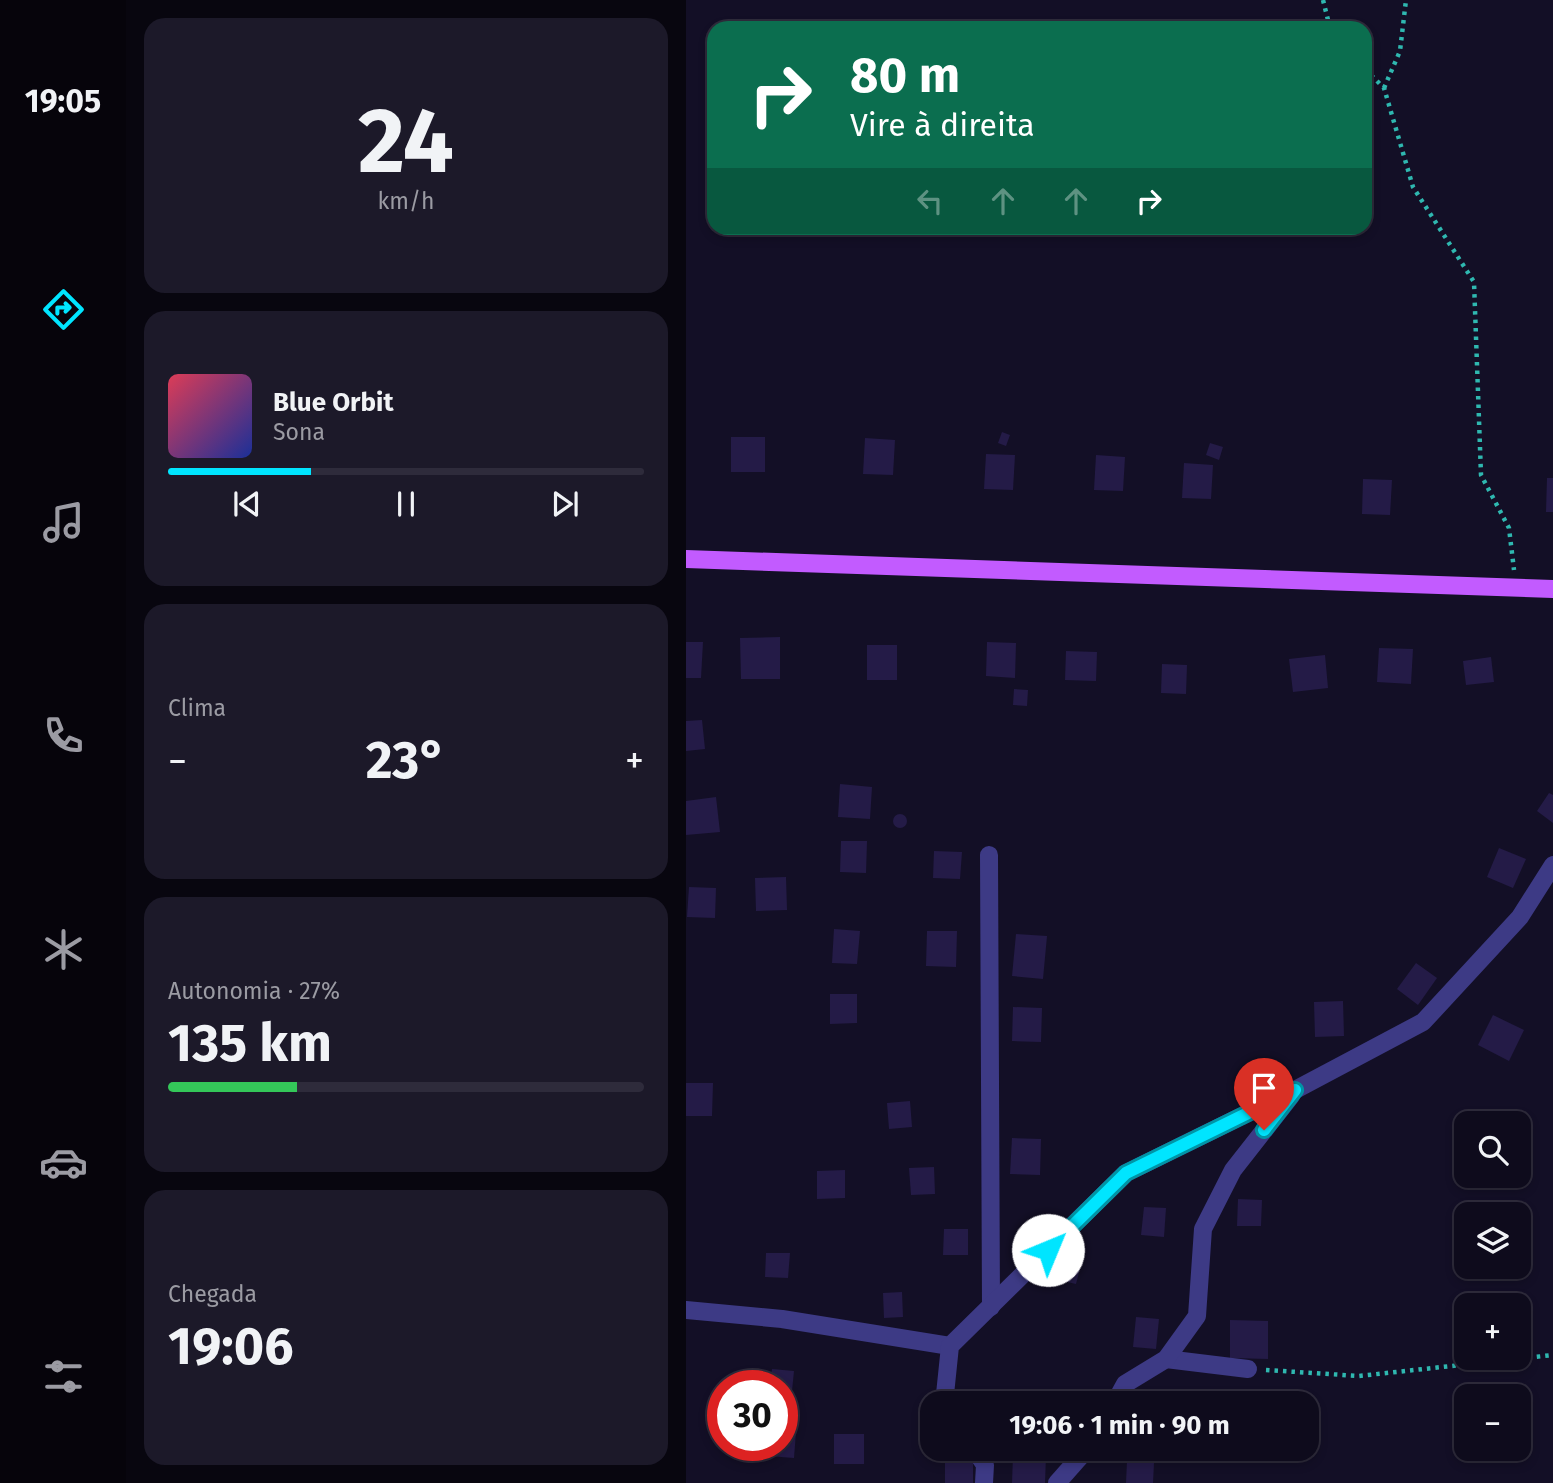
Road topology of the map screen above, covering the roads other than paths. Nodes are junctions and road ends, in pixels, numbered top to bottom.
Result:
1 (686, 559) edge
2 (1553, 589) edge
3 (989, 855) dead end
4 (1553, 865) edge
5 (1295, 1090) junction
6 (990, 1307) junction
7 (686, 1310) edge
8 (950, 1346) junction
9 (1166, 1359) junction
10 (1248, 1369) road end
11 (945, 1391) edge
12 (1121, 1391) edge
13 (982, 1461) edge
14 (1076, 1461) edge
15 (984, 1483) edge
16 (1057, 1483) edge

1 - 2 main road
3 - 6 street
4 - 5 street
5 - 6 street
5 - 9 street
6 - 8 street
7 - 8 street
8 - 11 street
9 - 10 street
9 - 12 street
13 - 15 street
14 - 16 street

